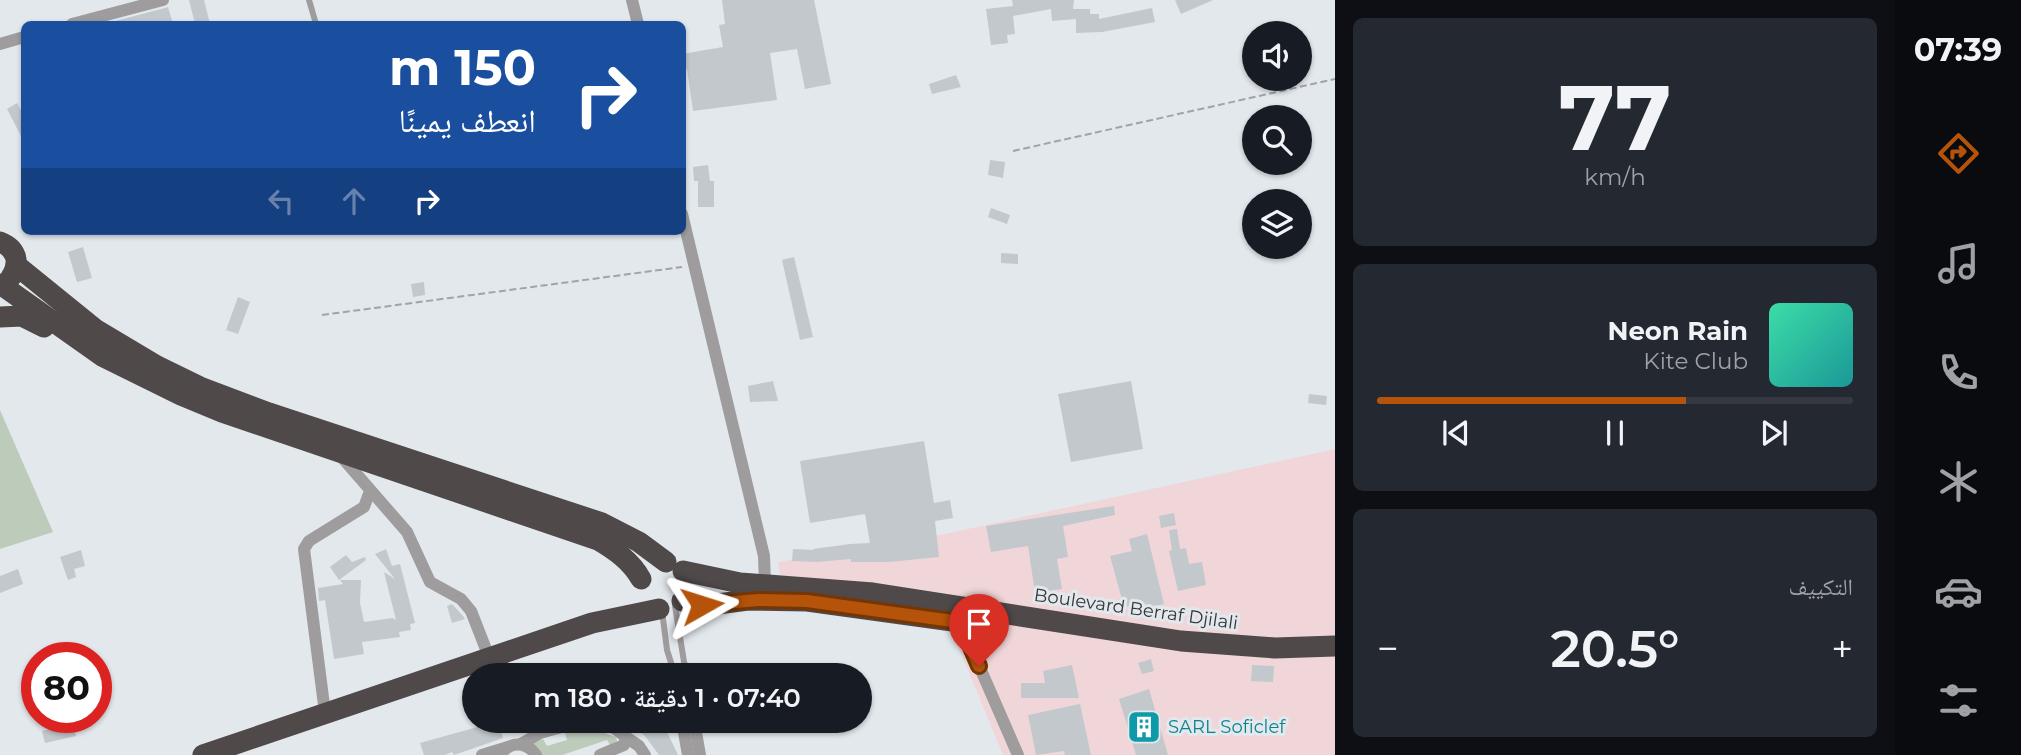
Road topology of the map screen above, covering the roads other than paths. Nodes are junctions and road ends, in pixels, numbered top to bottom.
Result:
1 (163, 0) edge
2 (309, 0) edge
3 (634, 0) edge
4 (83, 21) edge
5 (315, 21) edge
6 (638, 21) edge
7 (21, 38) edge
8 (0, 44) edge
9 (686, 230) edge
10 (0, 242) edge
11 (16, 265) junction
12 (0, 283) edge
13 (0, 317) edge
14 (222, 412) junction
15 (337, 451) junction
16 (370, 491) junction
17 (674, 566) junction
18 (641, 579) junction
19 (765, 584) junction
20 (670, 606) junction
21 (960, 622) junction
22 (1335, 646) edge
23 (489, 657) junction
24 (1335, 659) edge
25 (674, 663) edge
26 (678, 663) edge
27 (325, 713) junction
28 (540, 733) edge
29 (621, 733) edge
30 (684, 733) edge
31 (696, 733) edge
32 (626, 737) junction
33 (510, 748) edge
34 (203, 755) edge
35 (482, 755) edge
36 (536, 755) edge
37 (600, 755) edge
38 (645, 755) edge
39 (688, 755) edge
40 (700, 755) edge
41 (1017, 755) edge

1 - 4 street
2 - 5 lane
3 - 6 street
7 - 8 street
9 - 19 street
10 - 11 highway
11 - 12 highway
11 - 17 highway
12 - 14 highway
13 - 14 highway
14 - 15 highway
15 - 16 street
15 - 18 highway
16 - 23 street
16 - 27 street
17 - 18 highway
17 - 19 highway, Boulevard Berraf Djilali
17 - 20 highway
18 - 20 highway
19 - 22 highway, Boulevard Berraf Djilali
20 - 21 highway, Boulevard Berraf Djilali
20 - 23 highway, Boulevard Berraf Djilali
20 - 25 lane
20 - 26 lane
21 - 24 highway, Boulevard Berraf Djilali
21 - 41 street
23 - 27 highway, Boulevard Berraf Djilali
27 - 34 highway, Boulevard Berraf Djilali
28 - 33 street
29 - 32 street
30 - 39 street
31 - 40 street
32 - 37 street
32 - 38 street
33 - 35 street
33 - 36 street

